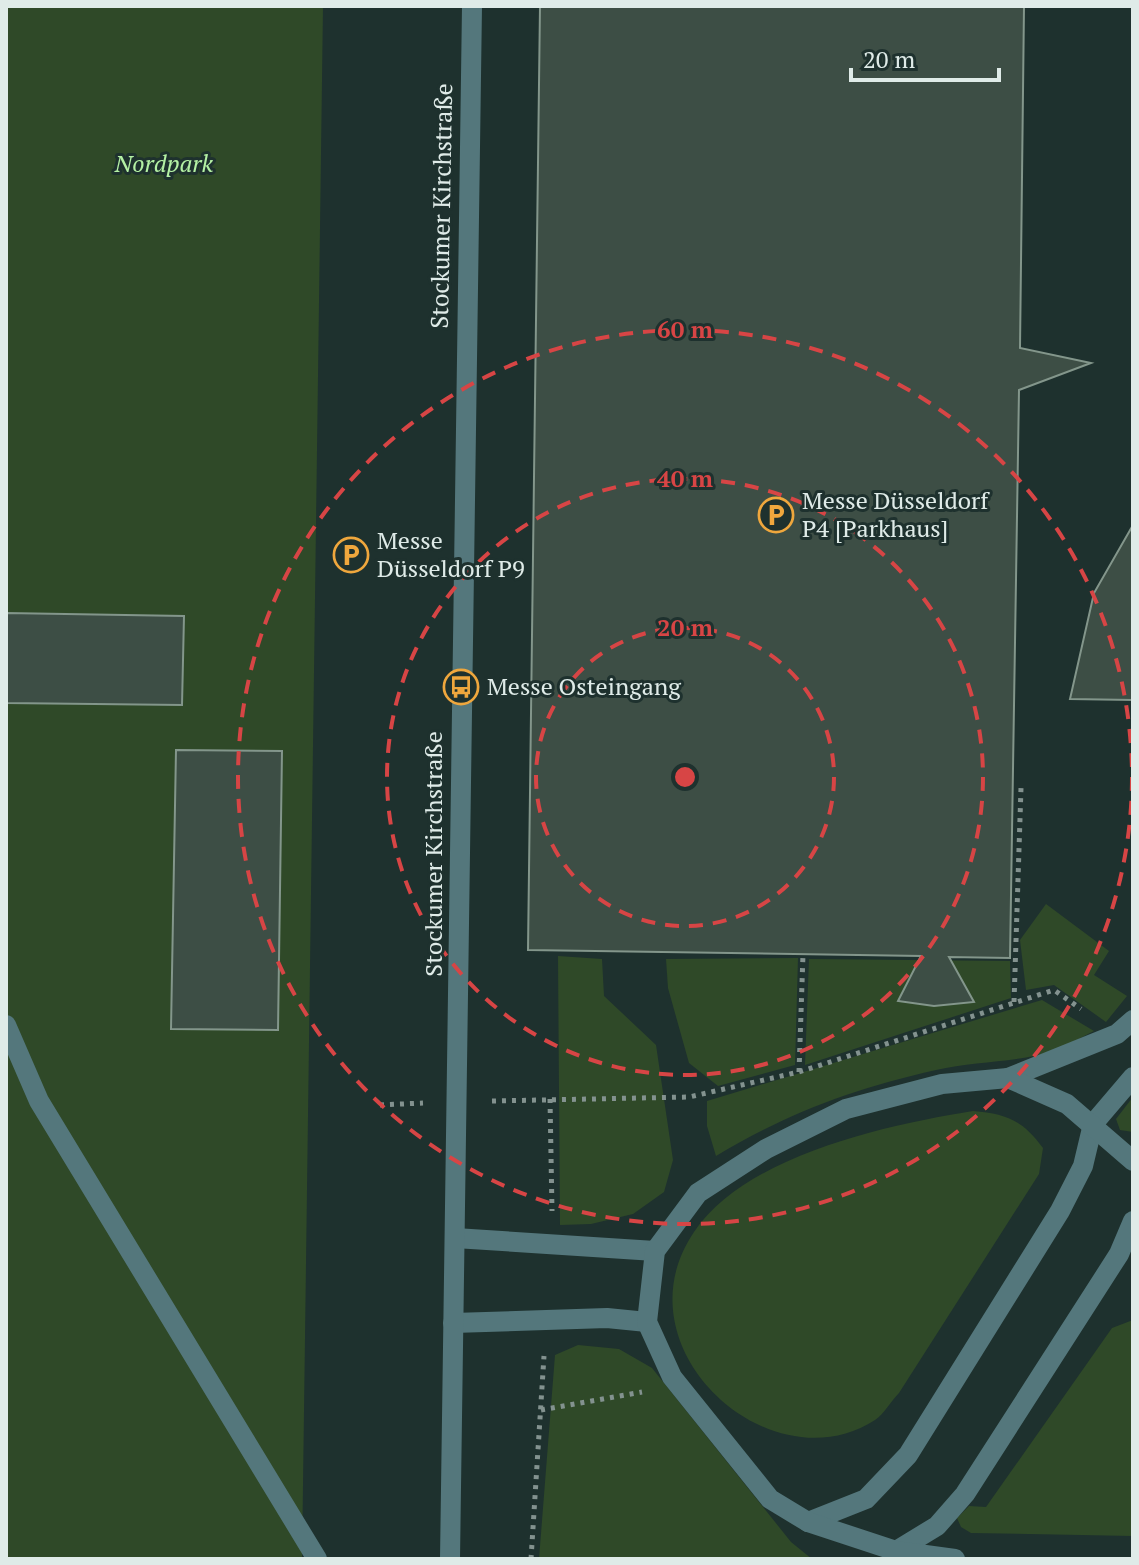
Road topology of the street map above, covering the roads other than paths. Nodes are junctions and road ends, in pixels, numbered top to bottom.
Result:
1 (472, 6) edge
2 (1133, 1020) edge
3 (6, 1025) edge
4 (1133, 1077) edge
5 (1008, 1078) junction
6 (1093, 1124) junction
7 (1128, 1156) edge
8 (1133, 1174) edge
9 (1133, 1221) edge
10 (455, 1238) junction
11 (655, 1251) junction
12 (647, 1322) junction
13 (453, 1323) junction
14 (808, 1522) junction
15 (896, 1551) junction
16 (317, 1559) edge
17 (450, 1559) edge
18 (955, 1559) edge

1 - 10 street, Stockumer Kirchstraße
2 - 5 street
3 - 16 street
4 - 6 street
5 - 6 street
5 - 11 street
6 - 7 street
6 - 14 street
7 - 8 street
9 - 15 street
10 - 11 street
10 - 13 street, Stockumer Kirchstraße
11 - 12 street
12 - 13 street
12 - 14 street
13 - 17 street, Stockumer Kirchstraße
14 - 15 street
15 - 18 street

